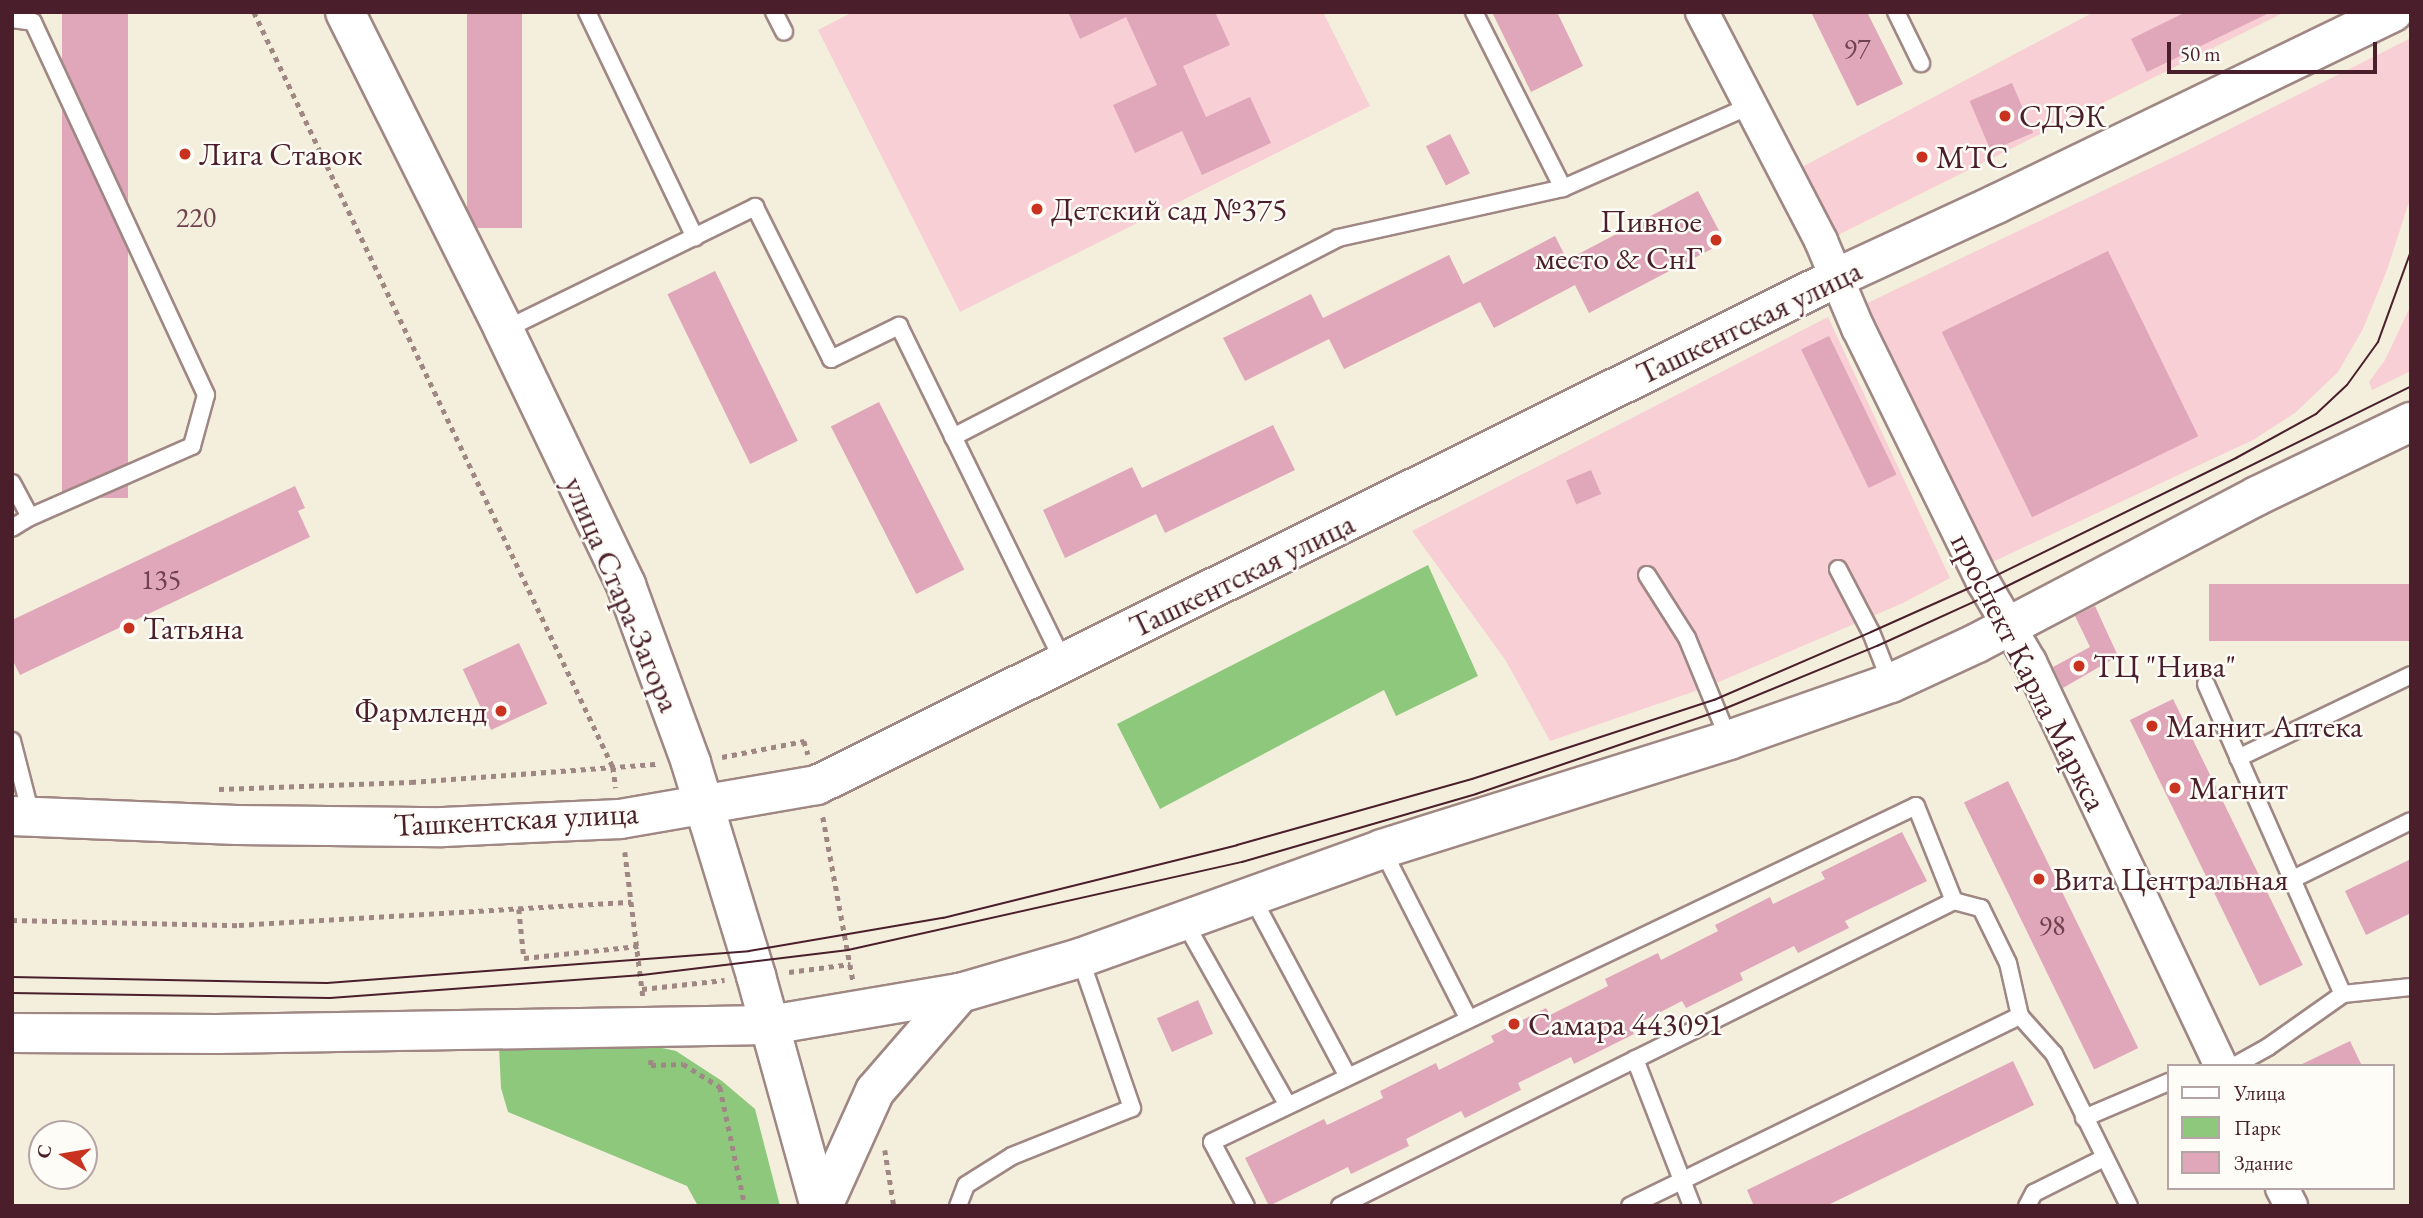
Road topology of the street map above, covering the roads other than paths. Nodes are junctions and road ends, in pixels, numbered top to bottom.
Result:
1 (345, 12) edge
2 (587, 12) edge
3 (774, 12) edge
4 (1474, 12) edge
5 (1702, 12) edge
6 (1896, 12) edge
7 (2393, 12) edge
8 (12, 19) edge
9 (784, 32) dead end
10 (1921, 63) dead end
11 (1750, 106) junction
12 (1563, 188) junction
13 (695, 237) junction
14 (1836, 278) junction
15 (504, 330) junction
16 (2411, 422) edge
17 (953, 437) junction
18 (12, 483) edge
19 (30, 517) junction
20 (12, 528) edge
21 (1838, 569) dead end
22 (1647, 575) dead end
23 (2009, 626) junction
24 (1065, 663) junction
25 (2411, 675) edge
26 (1891, 683) junction
27 (2206, 684) dead end
28 (1729, 740) junction
29 (12, 741) edge
30 (2238, 758) junction
31 (702, 803) junction
32 (22, 817) edge
33 (2411, 821) edge
34 (1382, 849) junction
35 (2293, 879) junction
36 (1251, 895) junction
37 (1954, 901) junction
38 (1183, 919) junction
39 (1080, 958) junction
40 (2411, 987) edge
41 (960, 993) junction
42 (2343, 994) junction
43 (2020, 1016) junction
44 (1468, 1018) junction
45 (770, 1025) junction
46 (12, 1033) edge
47 (1635, 1059) junction
48 (2220, 1064) edge
49 (2238, 1064) edge
50 (1347, 1075) junction
51 (2168, 1082) edge
52 (1287, 1104) junction
53 (2084, 1118) junction
54 (2104, 1158) junction
55 (1680, 1180) junction
56 (2283, 1190) edge
57 (822, 1206) edge
58 (958, 1206) edge
59 (1247, 1206) edge
60 (1340, 1206) edge
61 (1630, 1206) edge
62 (1692, 1206) edge
63 (2027, 1206) edge
64 (2129, 1206) edge
65 (2291, 1206) edge

1 - 15 main road, улица Стара-Загора
2 - 13 lane
3 - 9 lane
4 - 12 lane
5 - 11 street, проспект Карла Маркса
6 - 10 lane
7 - 14 main road, Ташкентская улица
8 - 19 lane
11 - 12 lane
11 - 14 street, проспект Карла Маркса
12 - 17 lane
13 - 15 lane
13 - 17 lane
14 - 23 street, проспект Карла Маркса
14 - 24 main road, Ташкентская улица
15 - 31 main road, улица Стара-Загора
16 - 23 main road
17 - 24 lane
18 - 19 lane
19 - 20 lane
21 - 26 lane
22 - 28 lane
23 - 26 main road
23 - 48 street, проспект Карла Маркса
24 - 31 main road, Ташкентская улица
25 - 30 lane
26 - 28 main road
27 - 30 lane
28 - 34 main road
29 - 32 lane
30 - 35 lane
31 - 32 main road, Ташкентская улица
31 - 45 main road, улица Стара-Загора
33 - 35 lane
34 - 36 main road
34 - 44 lane
35 - 42 lane
36 - 38 main road
36 - 50 lane
37 - 43 lane
37 - 44 lane
37 - 47 lane
38 - 39 main road
38 - 52 lane
39 - 41 main road
39 - 58 lane
40 - 42 lane
41 - 45 main road
41 - 57 main road
42 - 49 lane
43 - 53 lane
43 - 55 lane
44 - 50 lane
45 - 46 main road
45 - 57 main road, улица Стара-Загора
47 - 55 lane
47 - 60 lane
50 - 52 lane
51 - 53 lane
52 - 59 lane
53 - 54 lane
54 - 63 lane
54 - 64 lane
55 - 61 lane
55 - 62 lane
56 - 65 street

